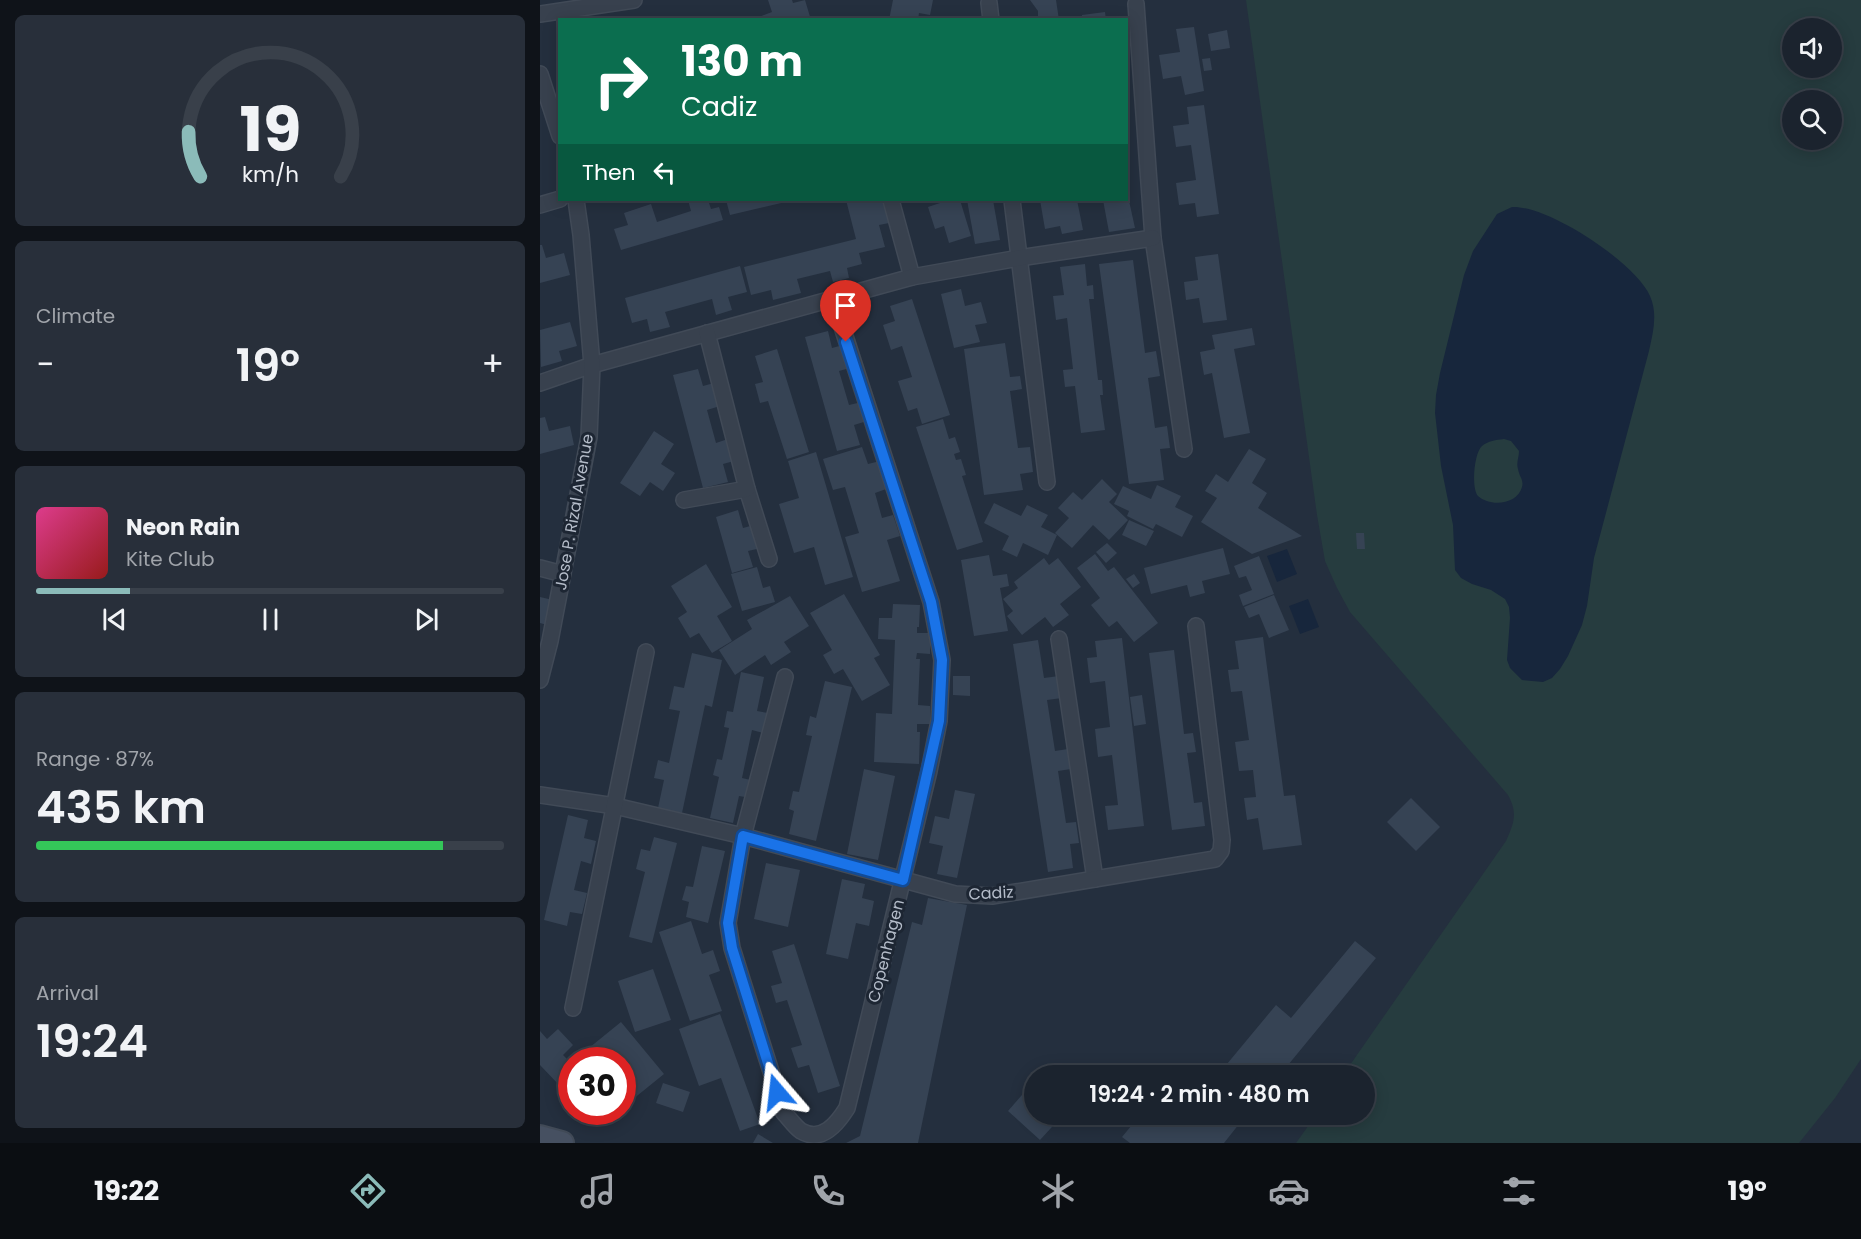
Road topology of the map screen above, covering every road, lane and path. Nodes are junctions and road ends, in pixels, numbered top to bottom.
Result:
1 (634, 0) edge
2 (989, 3) dead end
3 (1136, 4) dead end
4 (540, 14) edge
5 (992, 18) edge
6 (540, 74) edge
7 (558, 130) edge
8 (558, 200) edge
9 (576, 201) edge
10 (891, 201) edge
11 (1012, 201) edge
12 (540, 205) edge
13 (1153, 238) junction
14 (1019, 258) junction
15 (912, 277) junction
16 (833, 298) junction
17 (707, 333) junction
18 (592, 365) junction
19 (540, 383) edge
20 (1184, 448) dead end
21 (1047, 482) dead end
22 (747, 489) junction
23 (684, 500) dead end
24 (769, 559) dead end
25 (540, 568) edge
26 (563, 574) junction
27 (1196, 626) dead end
28 (1059, 639) dead end
29 (646, 652) dead end
30 (785, 676) dead end
31 (540, 680) edge
32 (540, 795) edge
33 (615, 806) junction
34 (743, 836) junction
35 (1095, 879) junction
36 (903, 880) junction
37 (573, 1008) dead end
38 (540, 1137) edge
39 (562, 1143) edge

1 - 4 street
2 - 5 street
3 - 13 street
6 - 7 street
8 - 12 street
9 - 18 street, Jose P. Rizal Avenue
10 - 15 street
11 - 14 street
13 - 14 street
13 - 20 street
14 - 15 street
14 - 21 street
15 - 16 street
16 - 17 street
16 - 36 street, Copenhagen
17 - 18 street
17 - 22 street
18 - 19 street
18 - 26 street, Jose P. Rizal Avenue
22 - 23 street
22 - 24 street
25 - 26 street
26 - 31 street, Jose P. Rizal Avenue
27 - 35 street, Cadiz
28 - 35 street
29 - 33 street
30 - 34 street, Copenhagen
32 - 33 street, Cadiz
33 - 34 street, Cadiz
33 - 37 street
34 - 36 street, Cadiz
34 - 36 street, Copenhagen
35 - 36 street, Cadiz
38 - 39 main road

